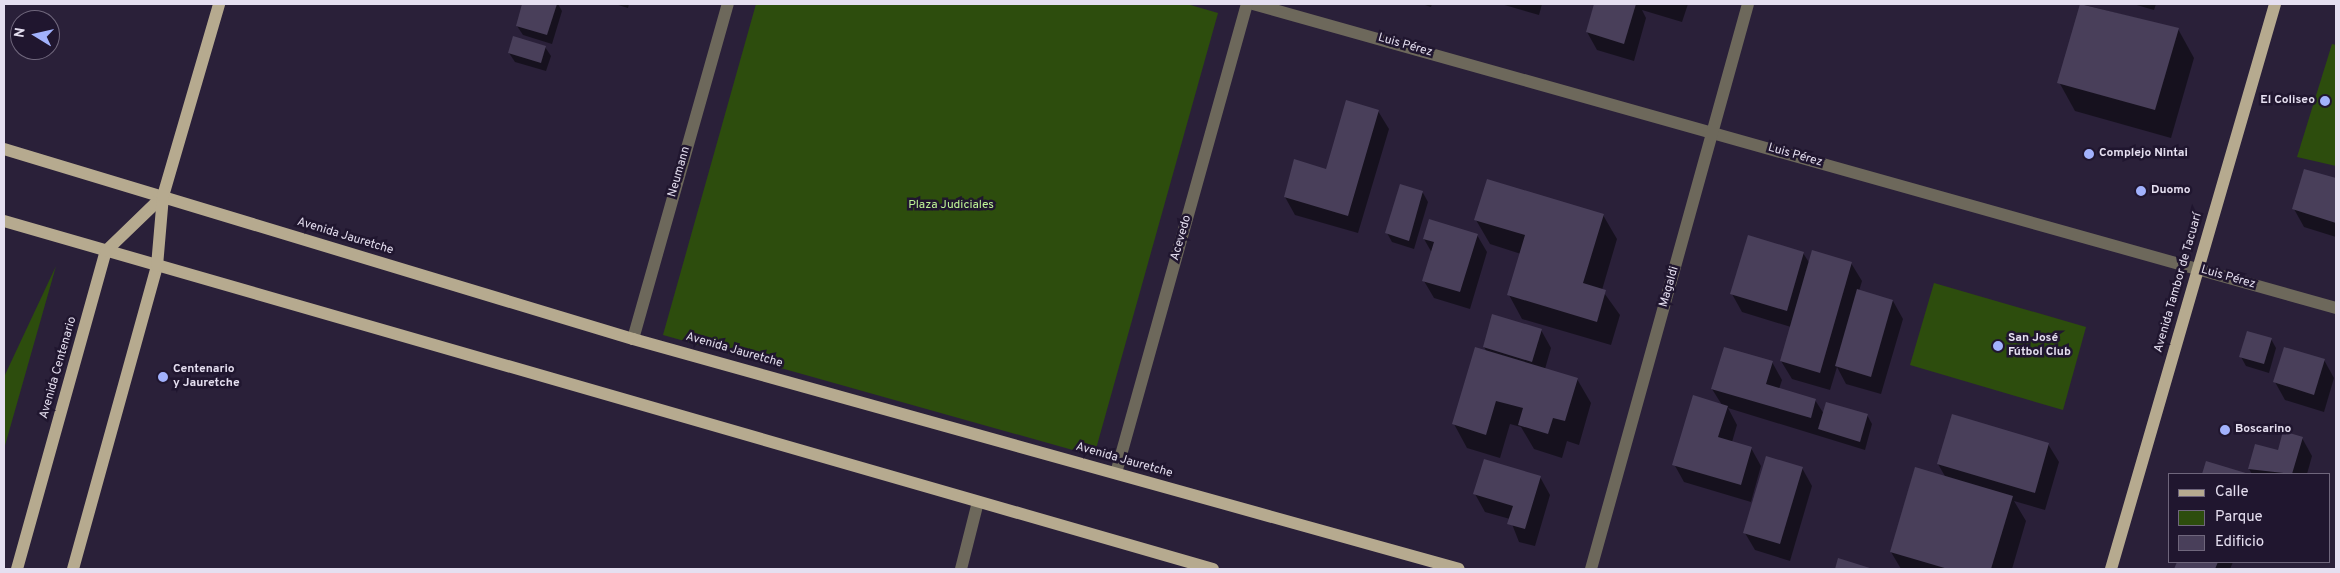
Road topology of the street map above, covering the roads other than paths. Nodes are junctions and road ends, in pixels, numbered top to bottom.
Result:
1 (219, 4) edge
2 (728, 4) edge
3 (1247, 4) edge
4 (1253, 4) edge
5 (1748, 4) edge
6 (2275, 4) edge
7 (1712, 133) junction
8 (4, 149) edge
9 (163, 196) junction
10 (4, 221) edge
11 (106, 251) junction
12 (157, 266) junction
13 (2198, 269) junction
14 (2336, 308) edge
15 (633, 339) junction
16 (1116, 473) junction
17 (978, 502) junction
18 (17, 569) edge
19 (73, 569) edge
20 (961, 569) edge
21 (1213, 569) edge
22 (1459, 569) edge
23 (1591, 569) edge
24 (2111, 569) edge

1 - 9 main road
2 - 15 street, Neumann
3 - 16 street, Acevedo
4 - 7 street, Luis Pérez
5 - 7 street, Magaldi
6 - 13 main road, Avenida Tambor de Tacuarí
7 - 13 street, Luis Pérez
7 - 23 street, Magaldi
8 - 9 main road, Avenida Jauretche
9 - 11 main road
9 - 12 main road
9 - 15 main road, Avenida Jauretche
10 - 11 main road
11 - 12 main road
11 - 18 main road, Avenida Centenario
12 - 17 main road
12 - 19 main road
13 - 14 street, Luis Pérez
13 - 24 main road, Avenida Tambor de Tacuarí
15 - 16 main road, Avenida Jauretche
16 - 22 main road, Avenida Jauretche
17 - 20 street
17 - 21 main road

